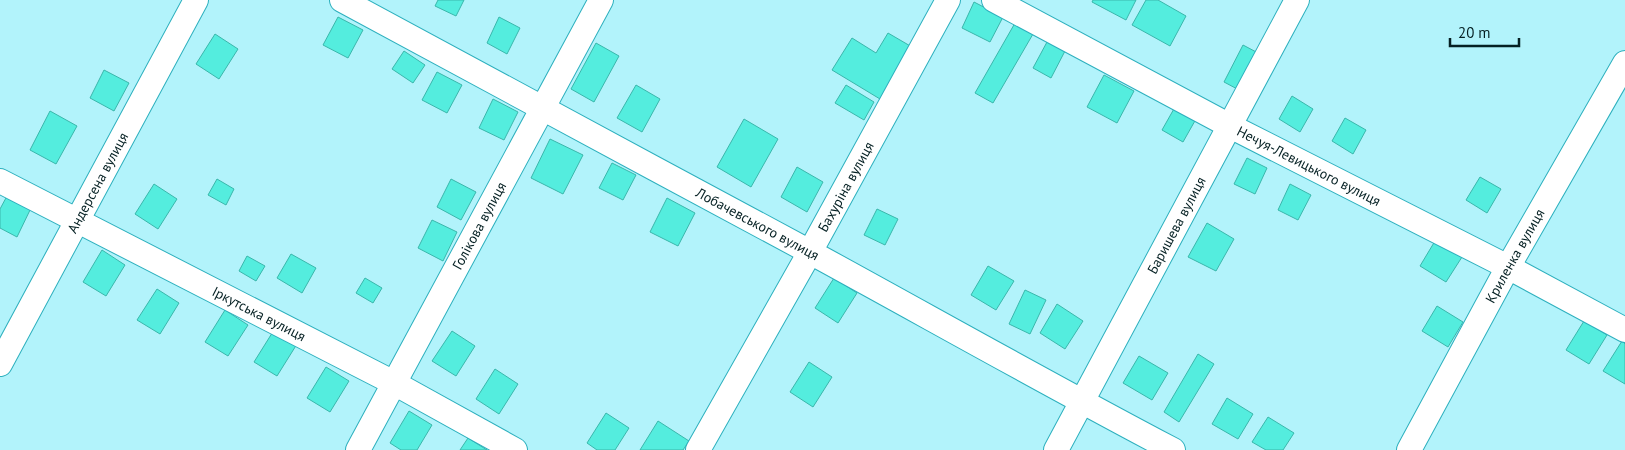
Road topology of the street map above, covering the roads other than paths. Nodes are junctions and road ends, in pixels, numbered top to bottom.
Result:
1 (196, 0) edge
2 (342, 0) edge
3 (601, 0) edge
4 (948, 0) edge
5 (994, 0) edge
6 (1296, 0) edge
7 (1625, 64) edge
8 (542, 109) junction
9 (1230, 126) junction
10 (0, 181) edge
11 (78, 220) junction
12 (810, 252) junction
13 (1508, 266) junction
14 (1625, 330) edge
15 (0, 364) edge
16 (394, 383) junction
17 (1082, 402) junction
18 (358, 450) edge
19 (516, 450) edge
20 (698, 450) edge
21 (1056, 450) edge
22 (1173, 450) edge
23 (1409, 450) edge

1 - 11 street, Андерсена вулиця
2 - 8 street, Лобачевського вулиця
3 - 8 street, Голікова вулиця
4 - 12 street, Бахуріна вулиця
5 - 9 street, Нечуя-Левицького вулиця
6 - 9 street, Баришева вулиця
7 - 13 street, Криленка вулиця
8 - 12 street, Лобачевського вулиця
8 - 16 street, Голікова вулиця
9 - 13 street, Нечуя-Левицького вулиця
9 - 17 street, Баришева вулиця
10 - 11 street, Іркутська вулиця
11 - 15 street, Андерсена вулиця
11 - 16 street, Іркутська вулиця
12 - 17 street, Лобачевського вулиця
12 - 20 street, Бахуріна вулиця
13 - 14 street, Нечуя-Левицького вулиця
13 - 23 street, Криленка вулиця
16 - 18 street, Голікова вулиця
16 - 19 street, Іркутська вулиця
17 - 21 street, Баришева вулиця
17 - 22 street, Лобачевського вулиця

